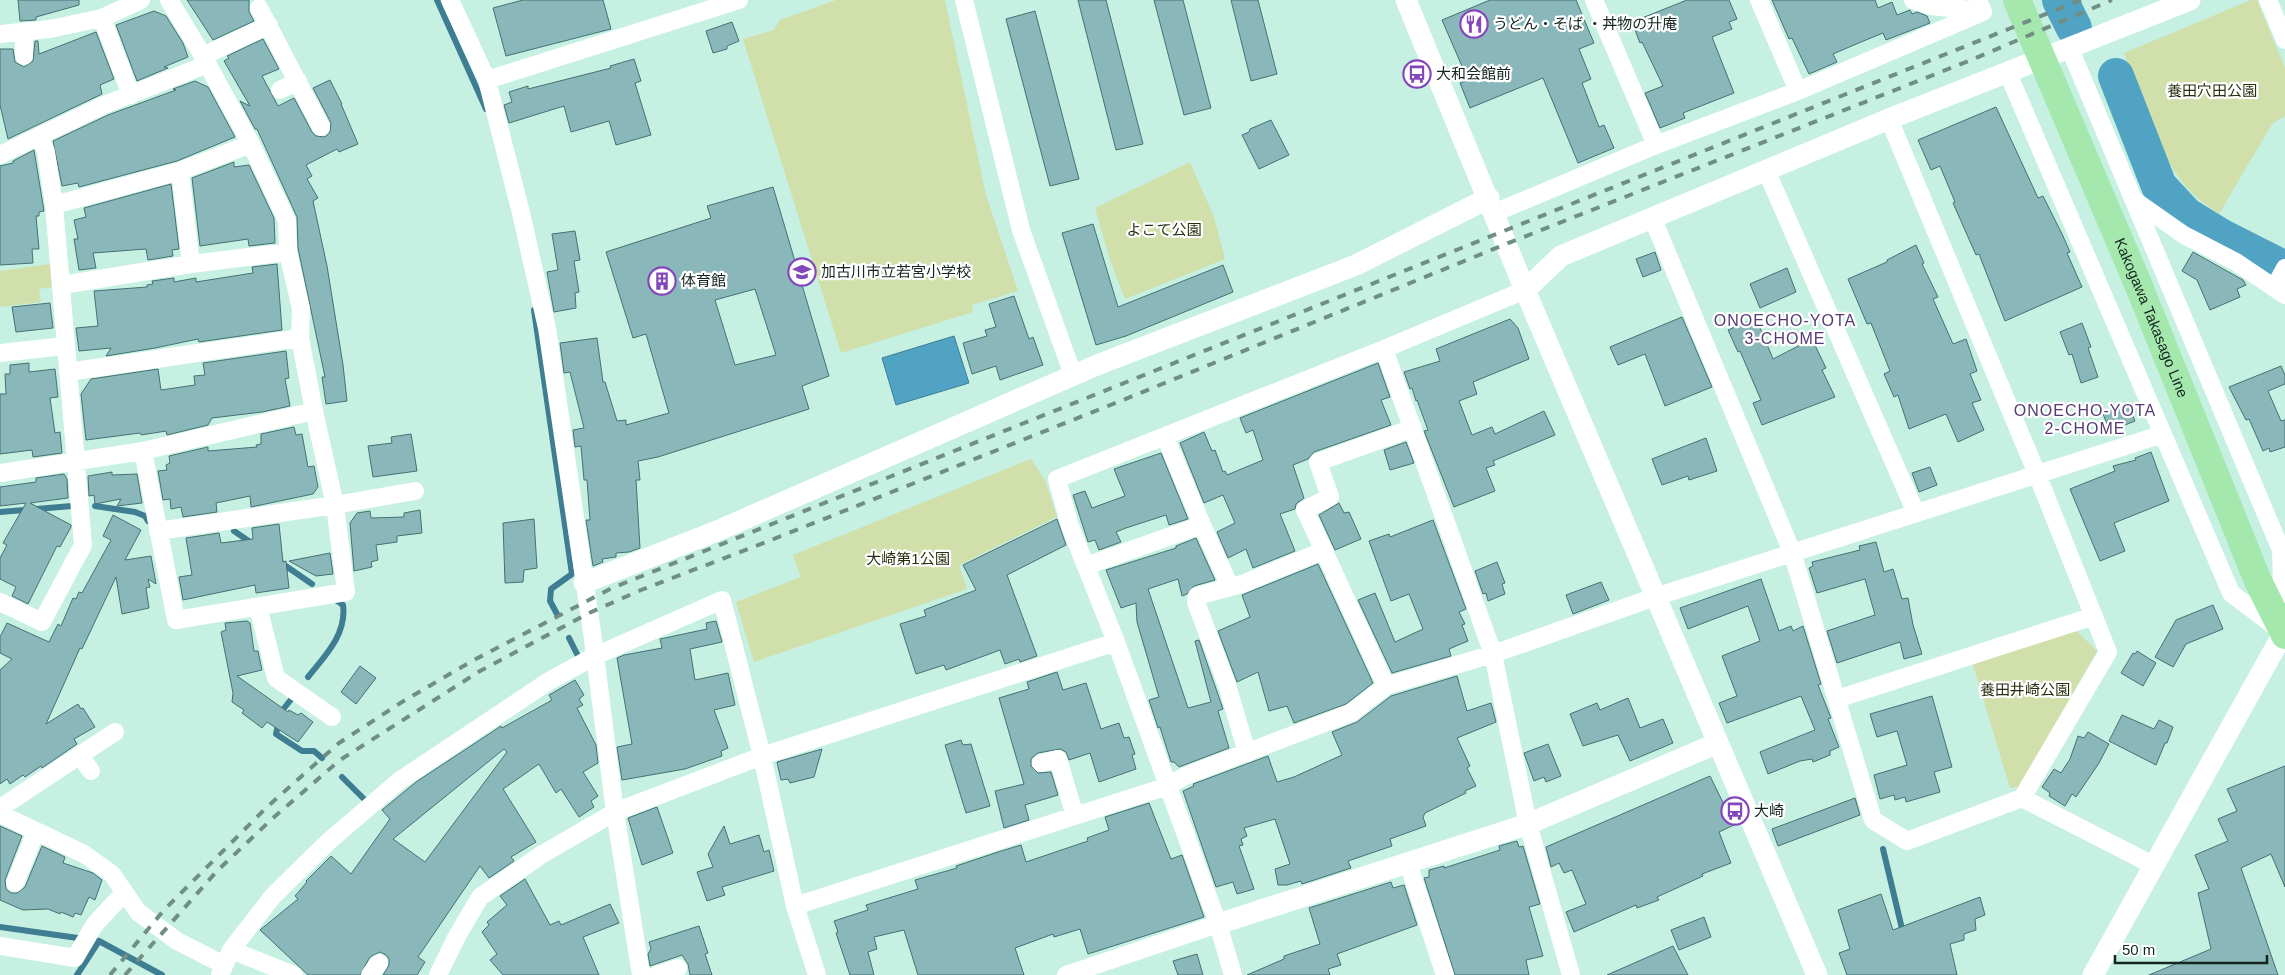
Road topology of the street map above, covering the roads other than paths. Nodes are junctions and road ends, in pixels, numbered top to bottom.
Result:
1 (141, 0) edge
2 (169, 0) edge
3 (450, 0) edge
4 (739, 0) edge
5 (964, 0) edge
6 (1406, 0) edge
7 (1594, 0) edge
8 (1758, 0) edge
9 (1913, 0) edge
10 (2017, 0) edge
11 (2190, 0) edge
12 (2268, 0) edge
13 (696, 6) edge
14 (1980, 6) edge
15 (259, 8) dead end
16 (102, 18) junction
17 (268, 25) junction
18 (24, 32) junction
19 (0, 34) edge
20 (2285, 40) edge
21 (2070, 49) junction
22 (24, 56) dead end
23 (206, 60) junction
24 (2007, 71) junction
25 (487, 80) junction
26 (298, 82) junction
27 (280, 90) dead end
28 (1798, 91) junction
29 (131, 95) junction
30 (1889, 119) junction
31 (321, 127) dead end
32 (40, 136) junction
33 (251, 144) junction
34 (1656, 145) junction
35 (0, 155) edge
36 (1766, 170) junction
37 (180, 172) junction
38 (2134, 200) junction
39 (54, 205) junction
40 (1492, 205) junction
41 (1652, 217) junction
42 (288, 252) junction
43 (191, 264) junction
44 (2285, 268) edge
45 (62, 285) junction
46 (1525, 290) junction
47 (2280, 291) edge
48 (300, 338) junction
49 (65, 346) junction
50 (1384, 349) junction
51 (0, 353) edge
52 (68, 372) junction
53 (1073, 375) junction
54 (314, 411) junction
55 (1414, 428) junction
56 (2163, 434) junction
57 (1165, 436) junction
58 (143, 451) junction
59 (78, 462) junction
60 (0, 473) edge
61 (2037, 474) junction
62 (415, 491) dead end
63 (335, 505) junction
64 (1916, 513) junction
65 (1202, 525) junction
66 (158, 530) junction
67 (1323, 551) junction
68 (1792, 552) junction
69 (1086, 566) junction
70 (584, 583) junction
71 (1230, 587) junction
72 (1655, 596) junction
73 (0, 602) edge
74 (258, 607) junction
75 (2094, 616) junction
76 (2285, 632) edge
77 (1116, 642) junction
78 (1494, 654) junction
79 (595, 656) junction
80 (1386, 686) junction
81 (1837, 699) junction
82 (332, 717) dead end
83 (115, 732) dead end
84 (1718, 744) junction
85 (1247, 753) junction
86 (80, 756) junction
87 (762, 756) junction
88 (1041, 764) dead end
89 (91, 771) dead end
90 (1168, 786) junction
91 (2022, 798) junction
92 (0, 808) edge
93 (614, 812) junction
94 (0, 814) edge
95 (1075, 816) junction
96 (1528, 824) junction
97 (36, 831) junction
98 (1408, 863) junction
99 (2153, 865) junction
100 (15, 884) dead end
101 (124, 893) junction
102 (795, 906) junction
103 (1218, 924) junction
104 (0, 946) edge
105 (225, 963) edge
106 (678, 968) dead end
107 (294, 975) edge
108 (438, 975) edge
109 (641, 975) edge
110 (656, 975) edge
111 (817, 975) edge
112 (1066, 975) edge
113 (1233, 975) edge
114 (1446, 975) edge
115 (1571, 975) edge
116 (1816, 975) edge
117 (2093, 975) edge

1 - 16 street
2 - 23 street
3 - 25 street
4 - 13 street
5 - 53 street
6 - 40 street
7 - 34 street
8 - 28 street
9 - 14 street
10 - 76 main road, Kakogawa Takasago Line
11 - 21 street
12 - 20 street
13 - 25 street
14 - 28 street
15 - 17 street
16 - 18 street
16 - 29 street
17 - 23 street
17 - 26 street
18 - 19 street
18 - 22 street
21 - 24 street
21 - 38 street
23 - 29 street
23 - 33 street
24 - 30 street
24 - 56 street
25 - 70 street
26 - 27 street
26 - 31 street
28 - 34 street
29 - 32 street
30 - 36 street
30 - 61 street
32 - 35 street
32 - 39 street
33 - 37 street
33 - 42 street
34 - 40 street
36 - 41 street
36 - 64 street
37 - 39 street
37 - 43 street
38 - 47 street
38 - 76 street
39 - 45 street
40 - 46 street
40 - 53 street
41 - 46 street
41 - 68 street
42 - 43 street
42 - 48 street
43 - 45 street
44 - 47 street
45 - 49 street
46 - 50 street
46 - 72 street
48 - 52 street
48 - 54 street
49 - 51 street
49 - 52 street
50 - 55 street
50 - 57 street
52 - 59 street
53 - 70 street
54 - 58 street
54 - 63 street
55 - 67 street
55 - 78 street
56 - 61 street
56 - 76 street
57 - 65 street
57 - 69 street
58 - 59 street
58 - 66 street
59 - 60 street
59 - 73 street
61 - 64 street
61 - 75 street
62 - 63 street
63 - 66 street
63 - 74 street
64 - 68 street
65 - 69 street
65 - 71 street
66 - 74 street
67 - 71 street
67 - 80 street
68 - 72 street
68 - 81 street
69 - 77 street
70 - 79 street
71 - 85 street
72 - 78 street
72 - 84 street
74 - 82 street
75 - 81 street
75 - 91 street
76 - 99 street
77 - 87 street
77 - 90 street
78 - 80 street
78 - 96 street
79 - 87 street
79 - 93 street
79 - 105 street
80 - 85 street
81 - 91 street
83 - 86 street
84 - 96 street
84 - 116 street
85 - 90 street
86 - 89 street
86 - 92 street
87 - 93 street
87 - 102 street
88 - 95 street
90 - 95 street
90 - 103 street
91 - 99 street
93 - 108 street
93 - 109 street
94 - 97 street
95 - 102 street
96 - 98 street
96 - 115 street
97 - 100 street
97 - 101 street
98 - 103 street
98 - 114 street
99 - 117 street
101 - 104 street
101 - 105 street
102 - 111 street
103 - 112 street
103 - 113 street
105 - 107 street
106 - 110 street

